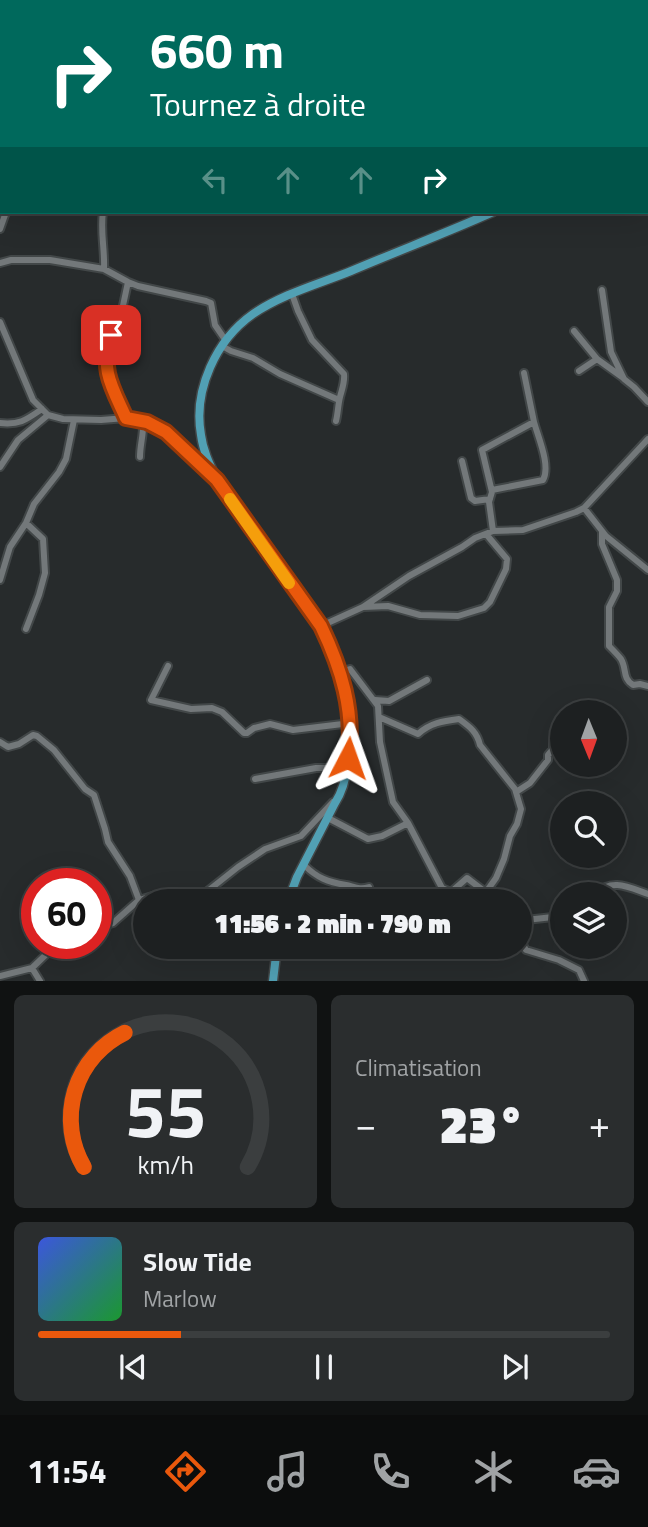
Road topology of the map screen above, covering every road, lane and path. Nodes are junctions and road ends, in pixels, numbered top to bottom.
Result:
1 (103, 214) edge
2 (488, 214) edge
3 (0, 263) edge
4 (104, 269) junction
5 (128, 282) junction
6 (602, 290) dead end
7 (292, 294) junction
8 (0, 322) edge
9 (574, 331) dead end
10 (224, 343) junction
11 (597, 359) junction
12 (579, 371) dead end
13 (523, 373) dead end
14 (624, 379) junction
15 (339, 400) junction
16 (648, 402) edge
17 (42, 409) junction
18 (48, 415) junction
19 (126, 418) junction
20 (74, 420) junction
21 (143, 421) junction
22 (336, 421) dead end
23 (534, 422) junction
24 (0, 423) edge
25 (648, 439) edge
26 (140, 457) dead end
27 (462, 461) dead end
28 (0, 467) edge
29 (217, 480) junction
30 (492, 491) junction
31 (490, 499) junction
32 (584, 508) junction
33 (26, 523) junction
34 (602, 532) junction
35 (489, 533) junction
36 (648, 570) edge
37 (0, 580) edge
38 (363, 607) junction
39 (321, 626) junction
40 (26, 629) dead end
41 (168, 666) dead end
42 (340, 672) junction
43 (427, 680) dead end
44 (648, 686) edge
45 (375, 701) junction
46 (379, 717) junction
47 (351, 723) junction
48 (0, 741) edge
49 (550, 752) edge
50 (347, 770) junction
51 (255, 779) dead end
52 (516, 792) junction
53 (342, 793) junction
54 (328, 818) junction
55 (408, 823) junction
56 (303, 865) junction
57 (369, 887) dead end
58 (627, 887) edge
59 (135, 889) edge
60 (210, 889) edge
61 (293, 889) edge
62 (356, 889) joint
63 (444, 889) edge
64 (454, 889) edge
65 (482, 889) edge
66 (488, 889) edge
67 (648, 894) edge
68 (133, 905) edge
69 (550, 917) edge
70 (532, 918) edge
71 (112, 923) edge
72 (532, 952) edge
73 (41, 959) edge
74 (276, 959) edge
75 (32, 968) junction
76 (2, 978) edge
77 (40, 981) edge
78 (273, 981) edge
79 (584, 981) edge

1 - 4 street
2 - 7 main road
3 - 4 street
4 - 5 street
5 - 10 street
5 - 19 street
6 - 14 street
7 - 10 main road
7 - 15 street
8 - 17 street
9 - 11 street
10 - 15 street
10 - 29 main road
11 - 12 street
11 - 14 street
13 - 23 street
14 - 16 street
15 - 22 street
17 - 18 street
17 - 24 street
18 - 20 street
18 - 28 street
19 - 20 street
19 - 21 street
20 - 33 street
21 - 26 street
21 - 29 street
23 - 30 street
23 - 30 street
25 - 32 street
27 - 31 street
29 - 39 main road
30 - 31 street
31 - 35 street
32 - 34 street
32 - 35 street
33 - 37 street
33 - 40 street
34 - 36 street
34 - 44 street
35 - 38 street
35 - 38 street
38 - 39 street
39 - 42 main road
41 - 47 street
42 - 45 street
42 - 47 main road
43 - 45 street
45 - 46 street
46 - 52 street
46 - 55 street
47 - 50 main road
48 - 59 street
49 - 52 street
50 - 51 street
50 - 53 main road
52 - 66 street
53 - 54 main road
53 - 60 street
54 - 55 street
54 - 56 main road
55 - 63 street
56 - 61 main road
56 - 62 street
57 - 62 street
58 - 67 street
64 - 65 street
68 - 71 street
69 - 70 street
72 - 79 street
73 - 75 street
74 - 78 main road
75 - 76 street
75 - 77 street

